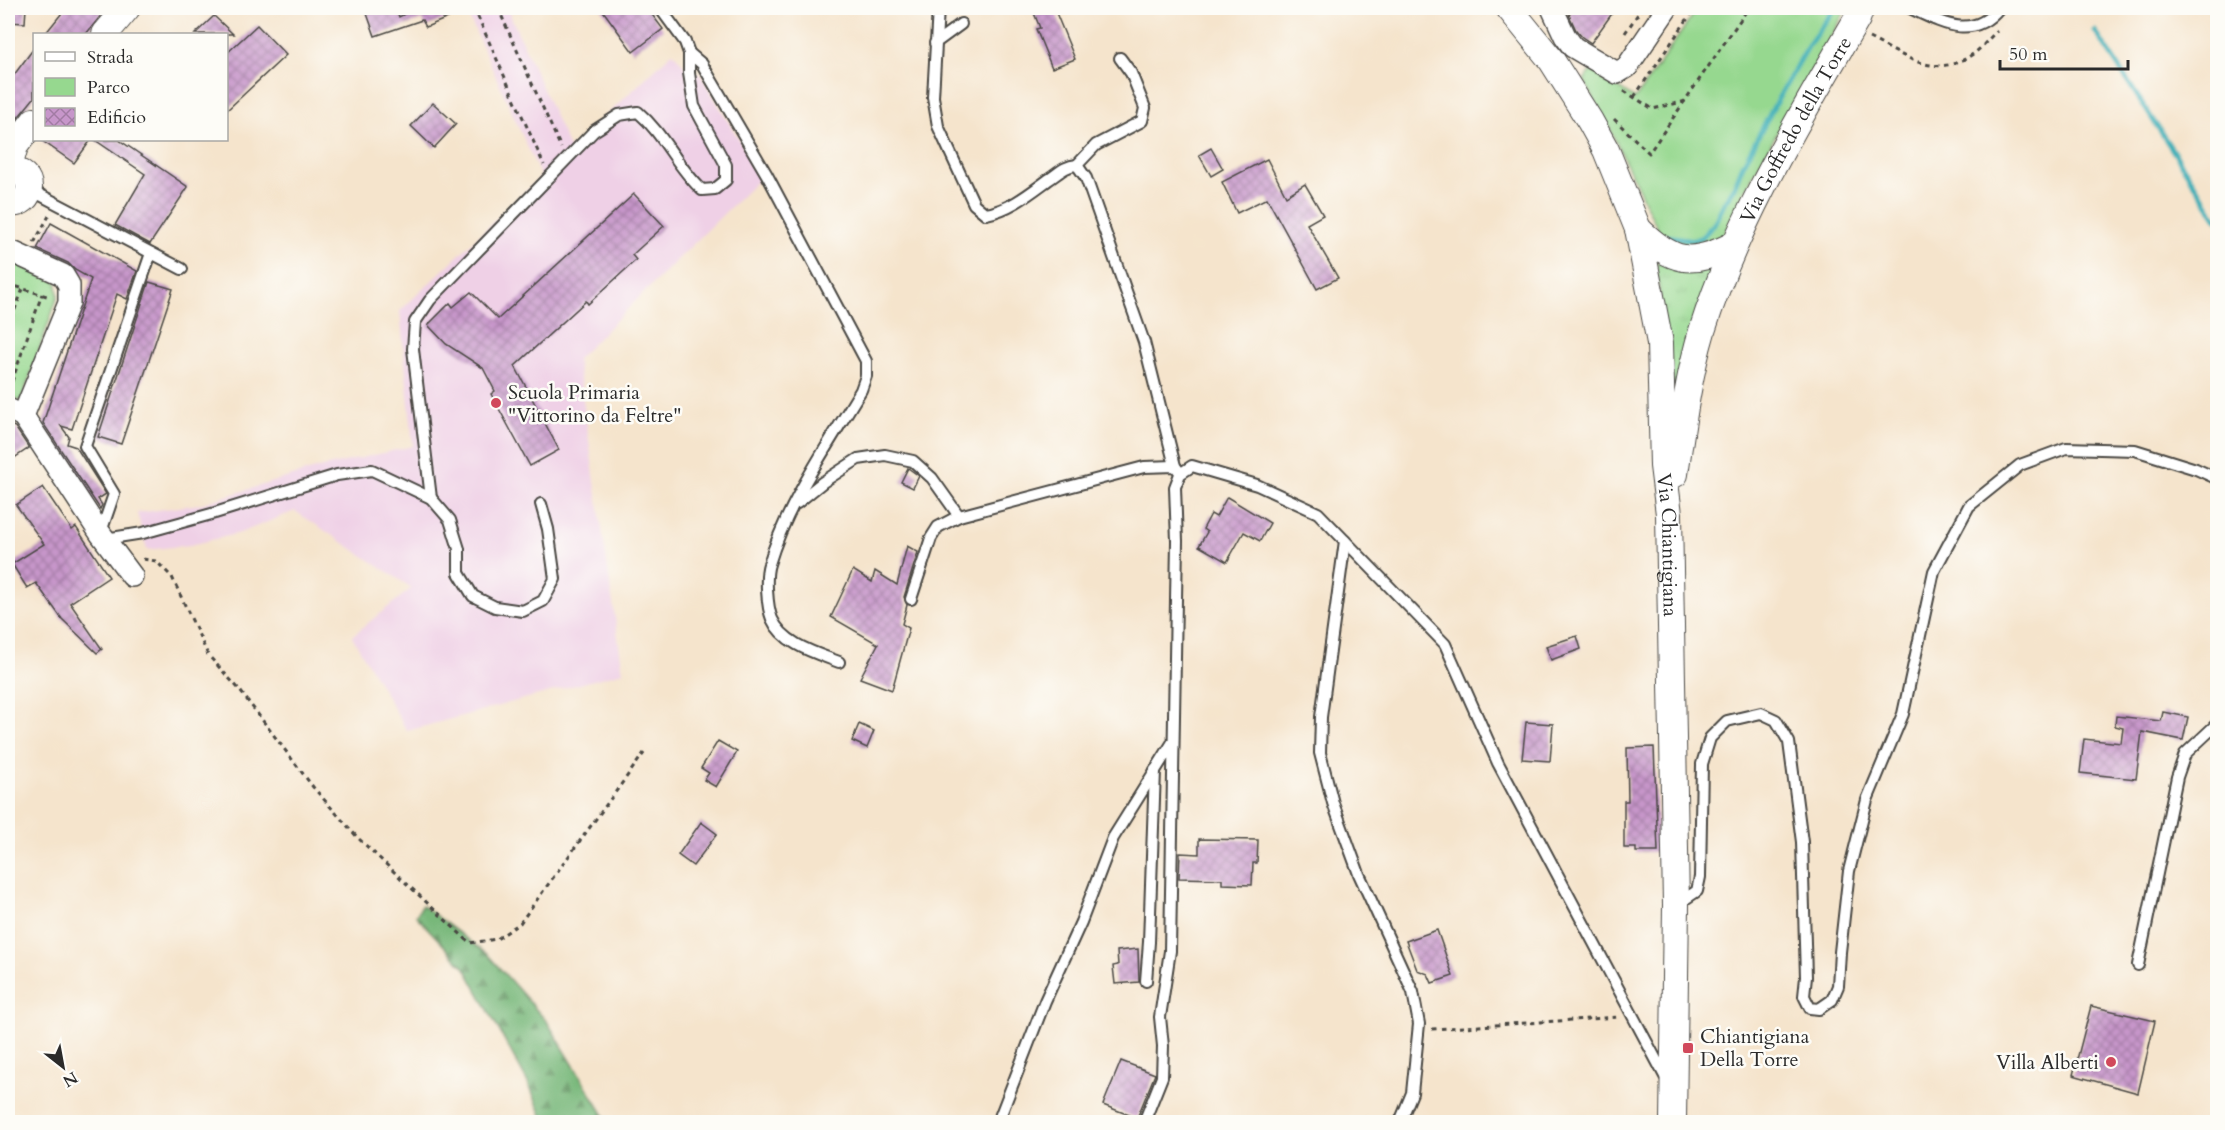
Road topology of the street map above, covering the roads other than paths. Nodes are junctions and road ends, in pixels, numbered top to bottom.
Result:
1 (127, 8) edge
2 (660, 8) edge
3 (938, 8) edge
4 (1509, 8) edge
5 (1552, 8) edge
6 (1667, 8) edge
7 (1910, 8) edge
8 (1999, 8) edge
9 (1860, 16) edge
10 (961, 24) dead end
11 (106, 33) edge
12 (935, 43) junction
13 (688, 53) junction
14 (1120, 58) dead end
15 (33, 123) edge
16 (1077, 165) junction
17 (8, 171) edge
18 (29, 189) junction
19 (8, 204) edge
20 (1638, 229) junction
21 (1735, 244) junction
22 (8, 250) edge
23 (151, 253) junction
24 (182, 269) dead end
25 (13, 414) edge
26 (1178, 470) junction
27 (2217, 479) edge
28 (431, 498) junction
29 (541, 504) dead end
30 (792, 507) junction
31 (1669, 514) junction
32 (959, 516) junction
33 (103, 536) junction
34 (1345, 541) junction
35 (126, 568) road end
36 (911, 599) dead end
37 (839, 663) dead end
38 (2217, 723) edge
39 (1173, 741) junction
40 (1155, 770) junction
41 (1676, 905) junction
42 (2138, 965) dead end
43 (1146, 981) dead end
44 (1673, 1093) junction
45 (8, 1119) edge
46 (11, 1122) edge
47 (999, 1122) edge
48 (1144, 1122) edge
49 (1400, 1122) edge
50 (1673, 1122) edge

1 - 11 street
2 - 13 lane
3 - 12 lane
4 - 20 street, Via Chiantigiana
5 - 6 street
7 - 8 lane
9 - 21 street, Via Goffredo della Torre
10 - 12 lane
12 - 16 lane
13 - 28 lane
13 - 30 lane
14 - 16 lane
15 - 17 street
16 - 26 lane
17 - 18 street
18 - 19 street
18 - 23 lane
20 - 21 street, Via Goffredo della Torre
20 - 31 street, Via Chiantigiana
21 - 31 street, Via Goffredo della Torre
22 - 25 street
23 - 24 lane
23 - 33 lane
25 - 33 street
26 - 32 lane
26 - 34 lane
26 - 39 lane
27 - 41 lane
28 - 29 lane
28 - 33 lane
30 - 32 lane
30 - 37 lane
31 - 41 street, Via Chiantigiana
32 - 36 lane
33 - 35 street
34 - 44 lane
34 - 49 lane
38 - 42 lane
39 - 40 lane
39 - 48 lane
40 - 43 lane
40 - 47 lane
41 - 44 street, Via Chiantigiana
44 - 50 street, Via Chiantigiana
45 - 46 lane

